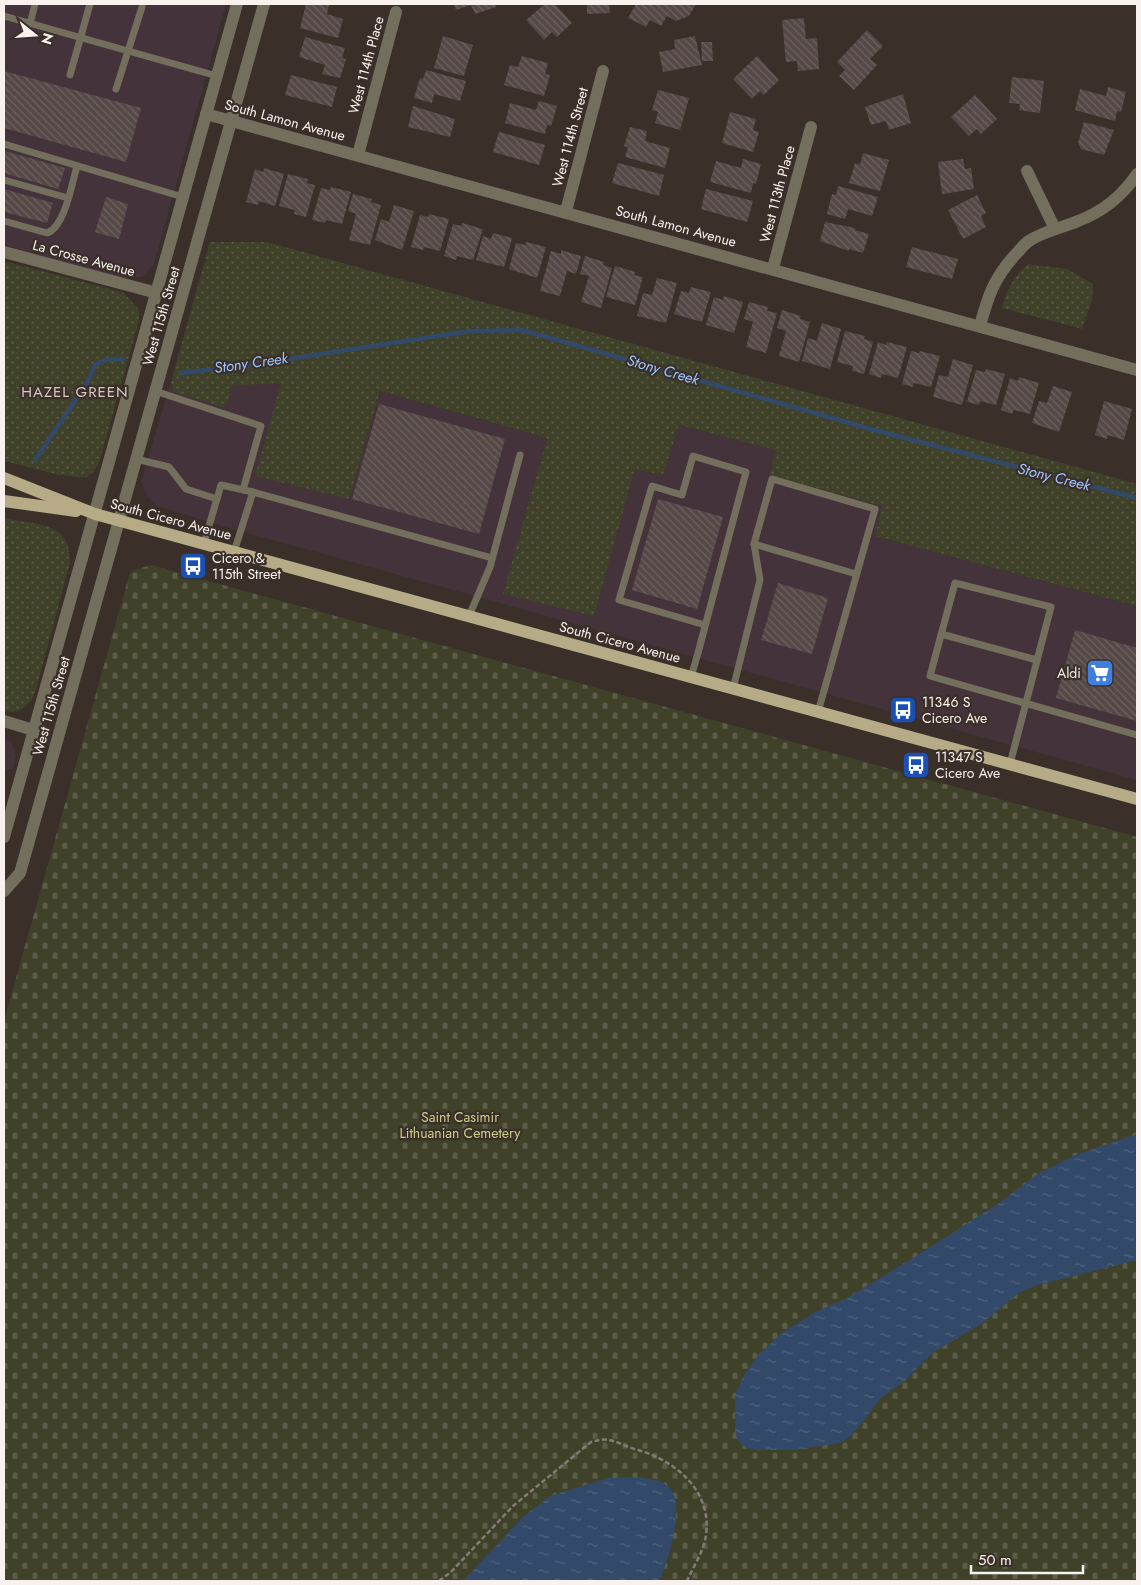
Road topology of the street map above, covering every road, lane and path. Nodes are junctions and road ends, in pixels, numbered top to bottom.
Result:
1 (36, 4) edge
2 (90, 4) edge
3 (237, 4) edge
4 (264, 4) edge
5 (142, 7) dead end
6 (396, 12) dead end
7 (4, 16) edge
8 (30, 24) junction
9 (80, 38) junction
10 (128, 51) junction
11 (603, 71) dead end
12 (70, 75) dead end
13 (217, 76) junction
14 (116, 90) dead end
15 (206, 114) junction
16 (231, 121) junction
17 (811, 127) dead end
18 (4, 144) edge
19 (358, 155) junction
20 (77, 166) junction
21 (1028, 171) dead end
22 (1137, 174) edge
23 (4, 180) edge
24 (184, 197) junction
25 (68, 198) junction
26 (566, 212) junction
27 (4, 221) edge
28 (1054, 229) junction
29 (4, 252) edge
30 (773, 268) junction
31 (156, 293) junction
32 (980, 326) junction
33 (1137, 370) edge
34 (155, 391) junction
35 (520, 455) dead end
36 (136, 459) junction
37 (4, 478) edge
38 (243, 490) junction
39 (253, 492) junction
40 (217, 500) junction
41 (4, 501) edge
42 (94, 514) junction
43 (119, 520) junction
44 (204, 543) junction
45 (754, 544) junction
46 (234, 552) junction
47 (492, 558) junction
48 (856, 574) junction
49 (469, 616) junction
50 (705, 625) junction
51 (941, 634) junction
52 (1037, 660) junction
53 (691, 677) junction
54 (733, 688) junction
55 (1026, 703) junction
56 (818, 712) junction
57 (4, 721) edge
58 (33, 730) junction
59 (1137, 735) edge
60 (1010, 764) junction
61 (1137, 799) edge
62 (4, 837) edge
63 (4, 891) edge
64 (440, 1581) edge
65 (687, 1581) edge

1 - 8 lane
2 - 9 lane
3 - 13 street, West 115th Street
4 - 16 street, West 115th Street
5 - 10 lane
6 - 19 street, West 114th Place
7 - 8 lane
8 - 9 lane
9 - 10 lane
9 - 12 lane
10 - 13 lane
10 - 14 lane
11 - 26 street, West 114th Street
13 - 15 street, West 115th Street
15 - 16 street, South Lamon Avenue
15 - 24 street, West 115th Street
16 - 19 street, South Lamon Avenue
16 - 34 street, West 115th Street
17 - 30 street, West 113th Place
18 - 20 lane
19 - 26 street, South Lamon Avenue
20 - 24 lane
20 - 25 lane
21 - 28 street
22 - 28 street
23 - 25 lane
24 - 31 street, West 115th Street
25 - 27 lane
26 - 30 street, South Lamon Avenue
28 - 32 street
29 - 31 street, La Crosse Avenue
30 - 32 street, South Lamon Avenue
31 - 42 street, West 115th Street
32 - 33 street, South Lamon Avenue
34 - 36 street, West 115th Street
34 - 38 lane
35 - 47 lane
36 - 40 lane
36 - 43 street, West 115th Street
37 - 42 main road
38 - 39 lane
38 - 40 lane
39 - 46 lane
39 - 47 lane
40 - 44 lane
41 - 42 main road
42 - 43 main road, South Cicero Avenue
42 - 58 street, West 115th Street
43 - 44 main road, South Cicero Avenue
43 - 63 street, West 115th Street
44 - 46 main road, South Cicero Avenue
45 - 48 lane
45 - 48 lane
45 - 54 lane
46 - 49 main road, South Cicero Avenue
47 - 49 lane
48 - 56 lane
49 - 53 main road, South Cicero Avenue
50 - 50 lane
50 - 53 lane
51 - 52 lane
51 - 52 lane
51 - 55 lane
52 - 55 lane
53 - 54 main road, South Cicero Avenue
54 - 56 main road, South Cicero Avenue
55 - 59 lane
55 - 60 lane
56 - 60 main road, South Cicero Avenue
57 - 58 street
58 - 62 street, West 115th Street
60 - 61 main road, South Cicero Avenue
64 - 65 path

